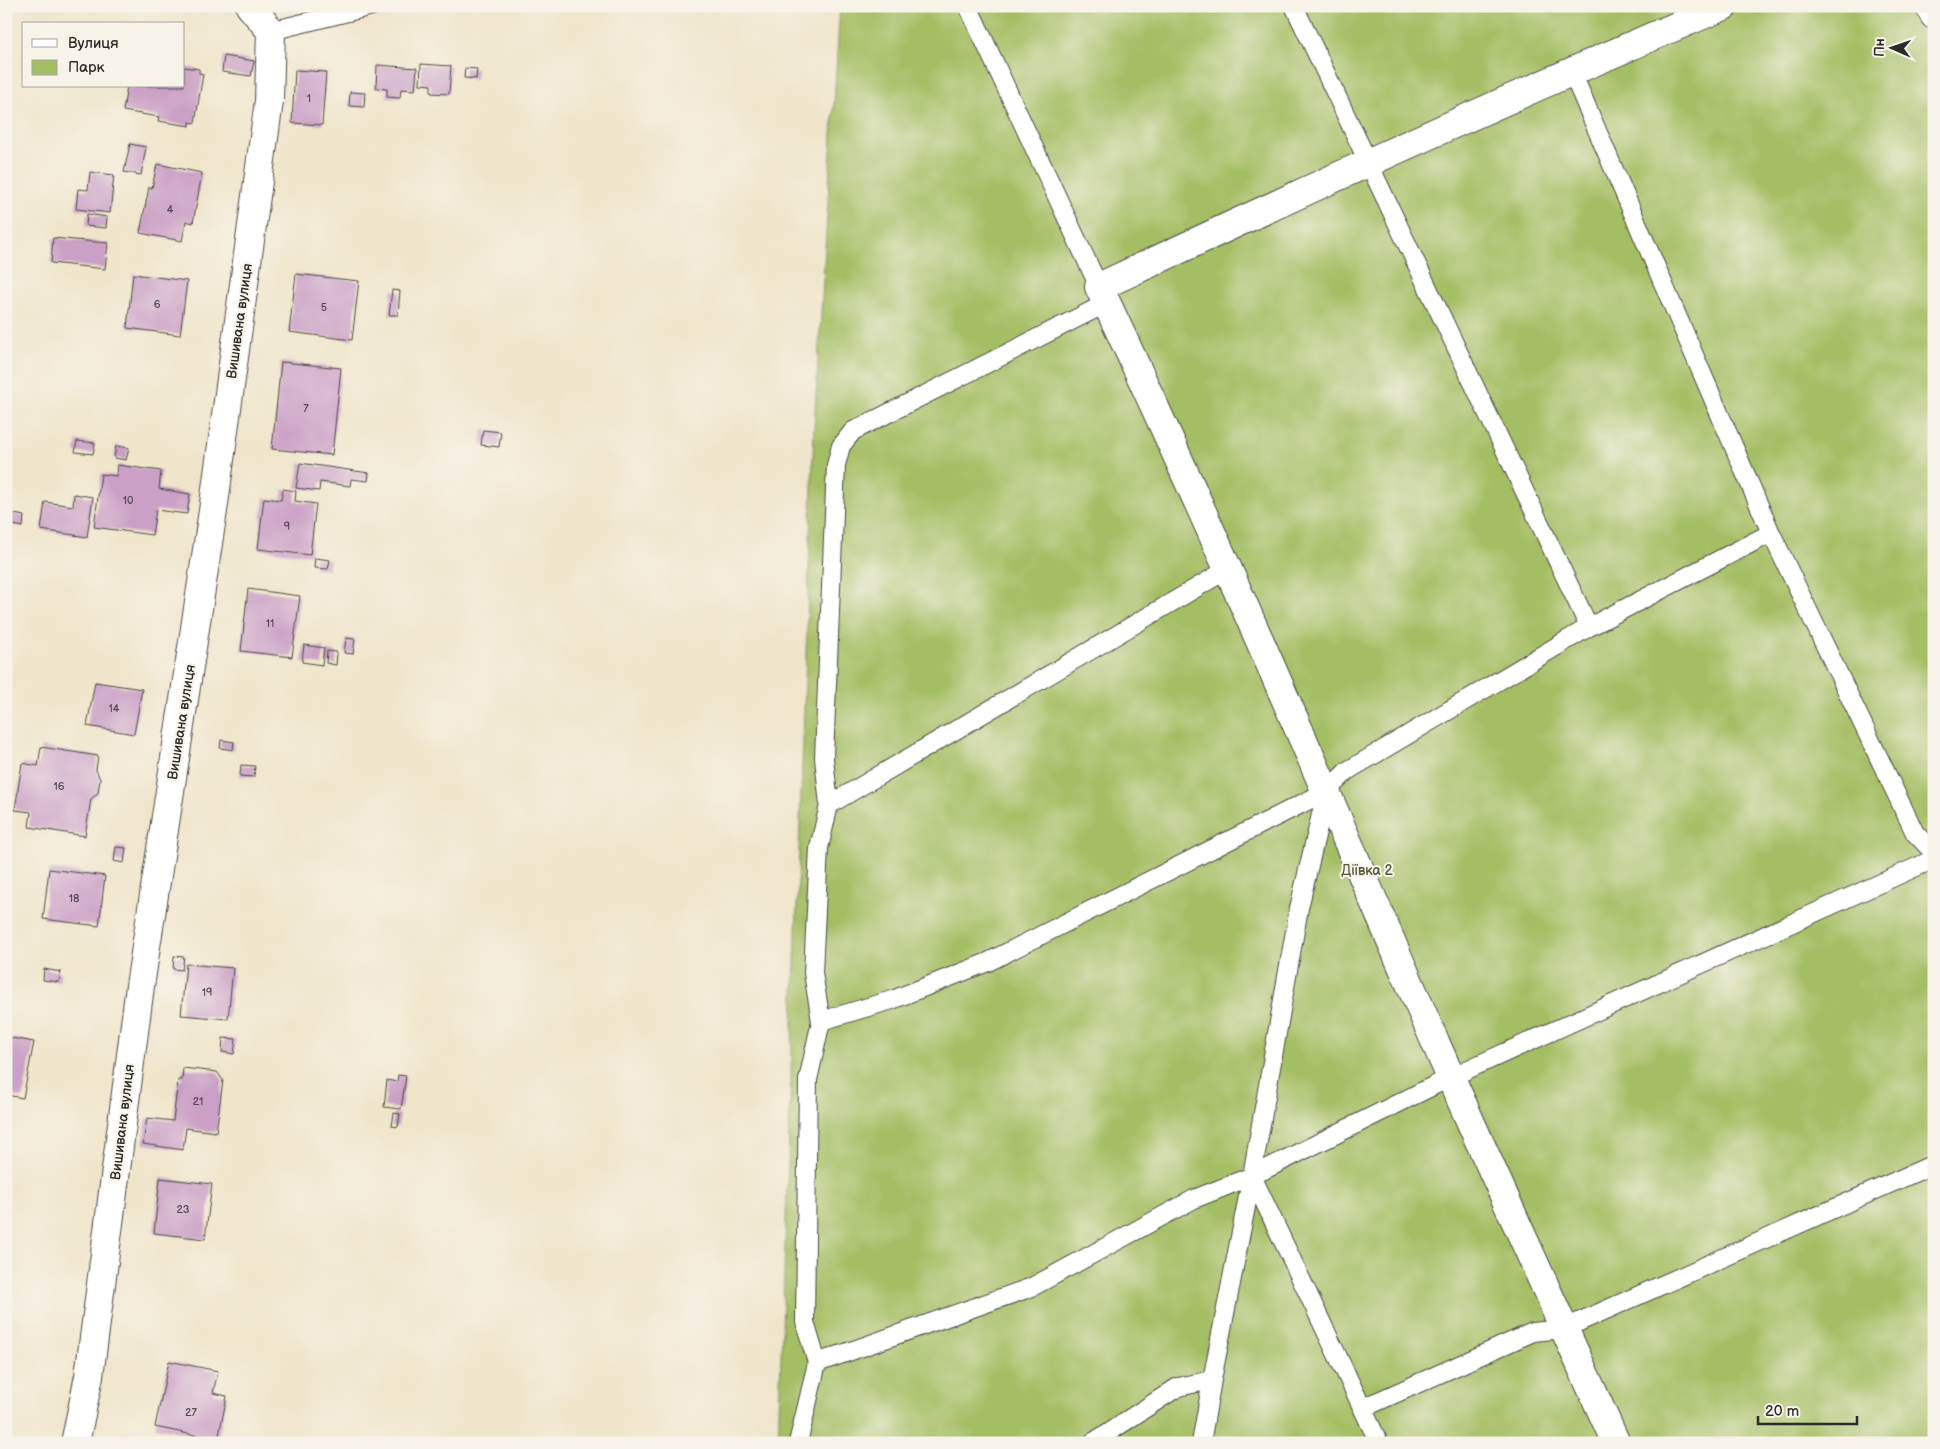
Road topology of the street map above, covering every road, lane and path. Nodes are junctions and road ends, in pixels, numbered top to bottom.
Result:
1 (250, 6) edge
2 (372, 6) edge
3 (968, 6) edge
4 (1294, 6) edge
5 (1724, 6) edge
6 (1930, 6) edge
7 (1934, 15) edge
8 (271, 31) junction
9 (1571, 70) junction
10 (1368, 161) junction
11 (1103, 295) junction
12 (1771, 534) junction
13 (1228, 569) junction
14 (1589, 627) junction
15 (1327, 791) junction
16 (829, 805) junction
17 (1934, 853) edge
18 (1934, 859) edge
19 (820, 1021) junction
20 (1451, 1078) junction
21 (1934, 1164) edge
22 (1252, 1176) junction
23 (1563, 1329) junction
24 (817, 1363) junction
25 (1212, 1380) junction
26 (1363, 1408) junction
27 (75, 1443) edge
28 (798, 1443) edge
29 (1092, 1443) edge
30 (1201, 1443) edge
31 (1379, 1443) edge
32 (1616, 1443) edge

1 - 8 street
2 - 8 lane
3 - 11 lane
4 - 10 lane
5 - 9 street
6 - 7 street
8 - 27 street, Вишивана вулиця
9 - 10 street
9 - 12 lane
10 - 11 street
10 - 14 lane
11 - 13 street
11 - 16 lane
12 - 14 lane
12 - 17 lane
13 - 15 street
13 - 16 lane
14 - 15 lane
15 - 19 lane
15 - 20 street
15 - 22 lane
16 - 19 lane
18 - 20 lane
19 - 24 lane
20 - 22 lane
20 - 23 street
21 - 23 lane
22 - 24 lane
22 - 25 lane
22 - 26 lane
23 - 26 lane
23 - 32 street
24 - 28 lane
25 - 29 lane
25 - 30 lane
26 - 31 lane

